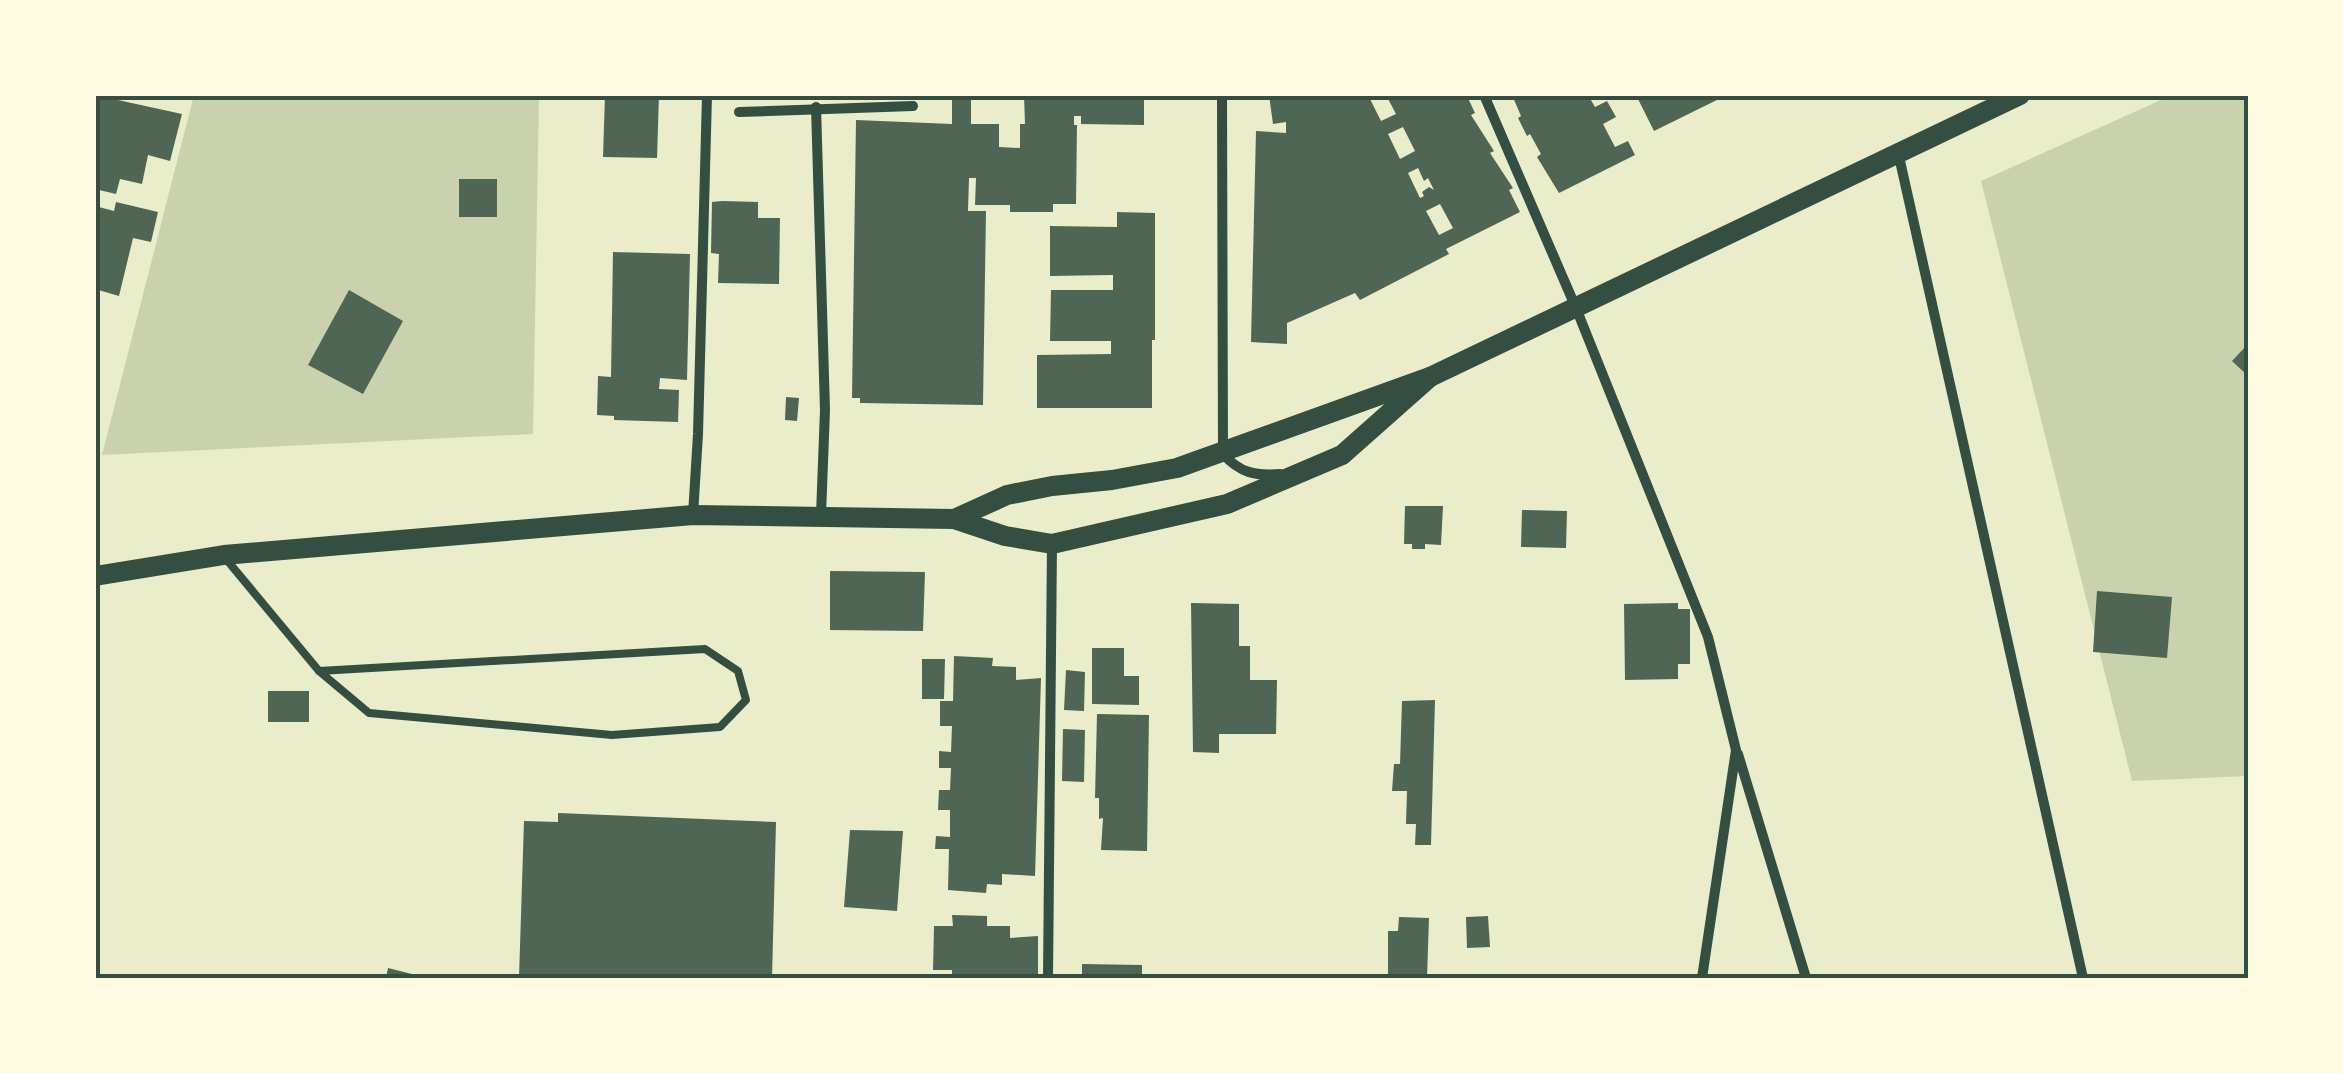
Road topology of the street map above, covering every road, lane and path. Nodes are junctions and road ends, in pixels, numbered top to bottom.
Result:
1 (707, 95) edge
2 (1222, 95) edge
3 (1484, 95) edge
4 (2020, 95) edge
5 (913, 106) dead end
6 (816, 107) junction
7 (739, 112) dead end
8 (1898, 152) junction
9 (1576, 308) junction
10 (1430, 378) junction
11 (1223, 454) junction
12 (1295, 475) junction
13 (693, 514) junction
14 (821, 515) junction
15 (954, 519) junction
16 (1052, 544) junction
17 (224, 555) junction
18 (95, 576) edge
19 (319, 672) junction
20 (1736, 750) junction
21 (1048, 978) edge
22 (1702, 978) edge
23 (1806, 978) edge
24 (2084, 978) edge

1 - 13 street
2 - 11 street
3 - 9 street
4 - 8 main road
5 - 6 street
6 - 7 street
6 - 14 street
8 - 9 main road
8 - 24 street
9 - 10 main road
9 - 20 street
10 - 11 main road
10 - 12 main road
11 - 12 street
11 - 15 main road
12 - 16 main road
13 - 14 main road
13 - 17 main road
14 - 15 main road
15 - 16 main road
16 - 21 street
17 - 18 main road
17 - 19 lane
19 - 19 lane
20 - 22 street
20 - 23 street

